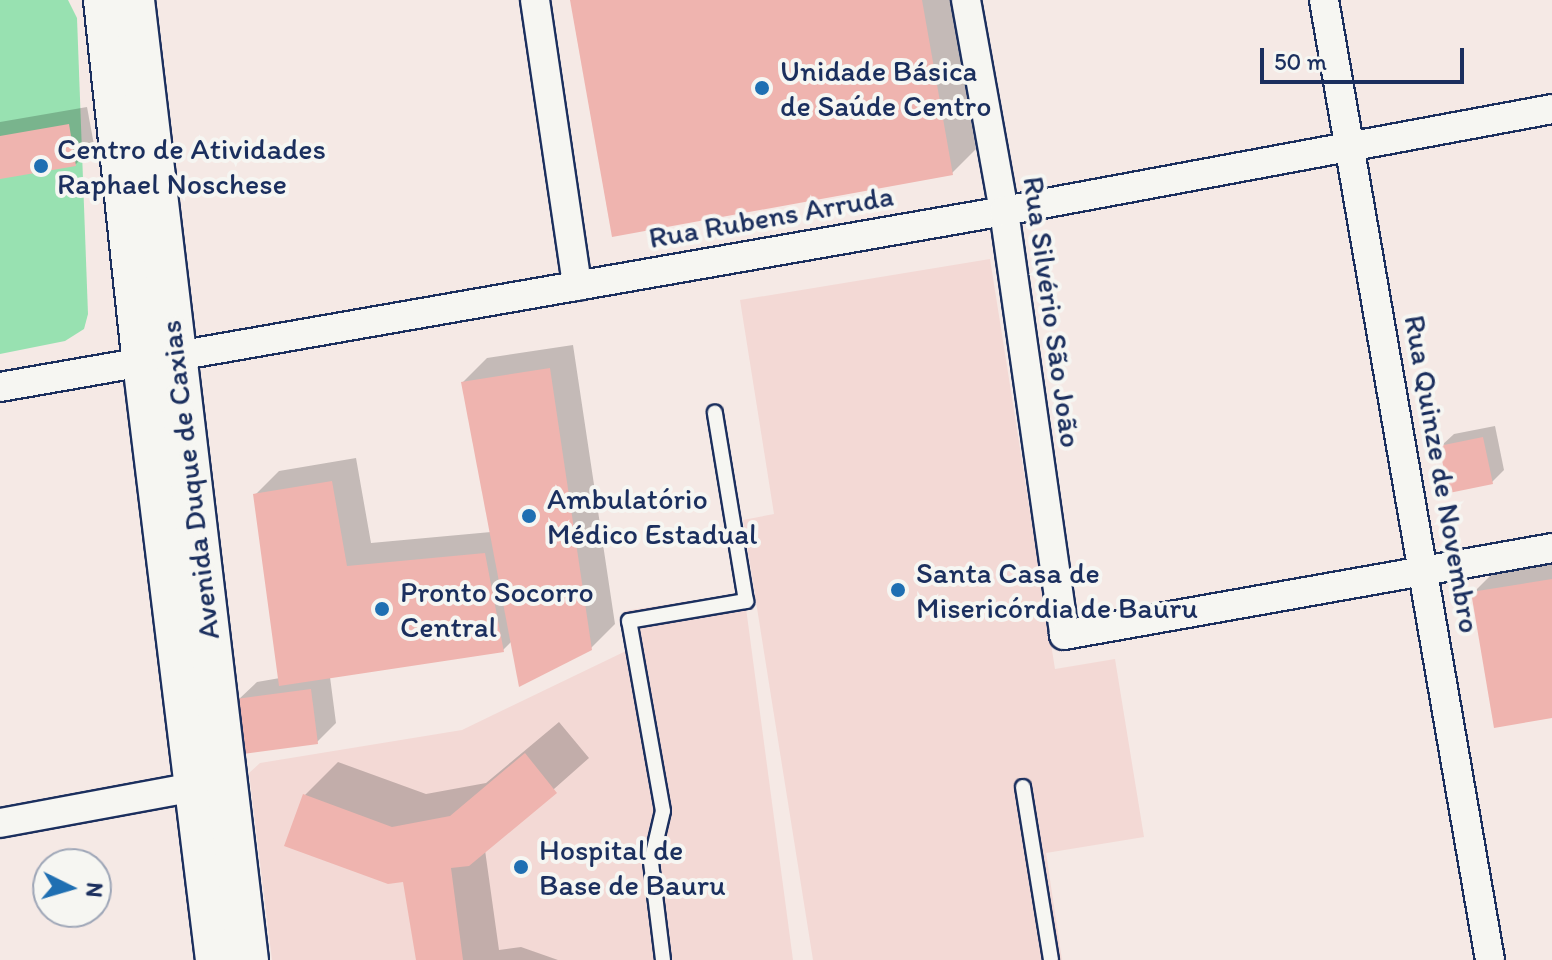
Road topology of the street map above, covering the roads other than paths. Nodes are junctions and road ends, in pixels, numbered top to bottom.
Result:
1 (104, 0) edge
2 (134, 0) edge
3 (535, 0) edge
4 (966, 0) edge
5 (1324, 0) edge
6 (1552, 109) edge
7 (1351, 147) junction
8 (1004, 211) junction
9 (577, 286) junction
10 (159, 359) junction
11 (0, 387) edge
12 (715, 413) dead end
13 (1552, 548) edge
14 (1425, 570) junction
15 (195, 787) junction
16 (1023, 787) dead end
17 (0, 823) edge
18 (216, 960) edge
19 (248, 960) edge
20 (663, 960) edge
21 (1051, 960) edge
22 (1490, 960) edge

1 - 10 main road, Avenida Duque de Caxias
2 - 10 main road, Avenida Duque de Caxias
3 - 9 street
4 - 8 street, Rua Silvério São João
5 - 7 street, Rua Quinze de Novembro
6 - 7 street, Rua Rubens Arruda
7 - 8 street, Rua Rubens Arruda
7 - 14 street, Rua Quinze de Novembro
8 - 9 street, Rua Rubens Arruda
8 - 14 street, Rua Silvério São João
9 - 10 street, Rua Rubens Arruda
10 - 11 street, Rua Rubens Arruda
10 - 15 main road, Avenida Duque de Caxias
10 - 19 main road, Avenida Duque de Caxias
12 - 20 lane
13 - 14 street
14 - 22 street, Rua Quinze de Novembro
15 - 17 street
15 - 18 main road, Avenida Duque de Caxias
16 - 21 lane

